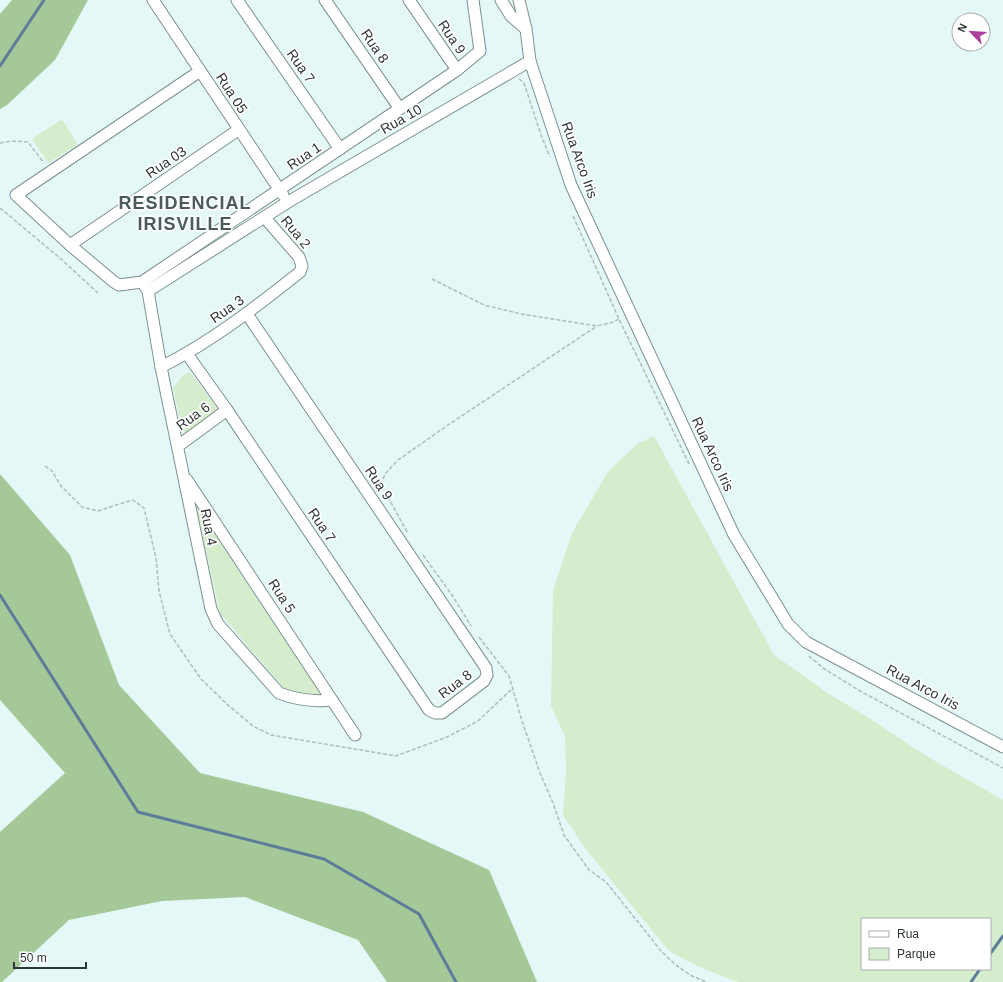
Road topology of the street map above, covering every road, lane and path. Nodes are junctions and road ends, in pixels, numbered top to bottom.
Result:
1 (153, 0) edge
2 (237, 0) edge
3 (325, 0) edge
4 (410, 0) edge
5 (473, 0) edge
6 (500, 0) edge
7 (519, 0) edge
8 (526, 29) junction
9 (530, 61) junction
10 (457, 70) junction
11 (200, 71) junction
12 (518, 78) dead end
13 (400, 109) junction
14 (238, 130) junction
15 (0, 143) edge
16 (340, 149) junction
17 (551, 159) dead end
18 (50, 172) junction
19 (279, 190) junction
20 (288, 202) junction
21 (0, 208) edge
22 (571, 210) dead end
23 (265, 218) junction
24 (70, 245) junction
25 (302, 266) joint
26 (432, 279) dead end
27 (145, 286) junction
28 (98, 293) dead end
29 (247, 314) junction
30 (631, 315) junction
31 (619, 319) junction
32 (597, 326) junction
33 (187, 354) junction
34 (161, 367) junction
35 (227, 410) junction
36 (178, 446) junction
37 (690, 466) dead end
38 (183, 474) junction
39 (409, 534) dead end
40 (421, 552) dead end
41 (472, 627) dead end
42 (475, 633) dead end
43 (806, 654) dead end
44 (486, 668) joint
45 (332, 700) junction
46 (431, 712) joint
47 (355, 735) dead end
48 (1003, 746) edge
49 (1003, 768) edge
50 (706, 982) edge

1 - 11 street, Rua 05
2 - 16 street, Rua 7
3 - 13 street, Rua 8
4 - 10 street, Rua 9
5 - 10 street, Rua 1
6 - 8 street
7 - 8 street, Rua Arco Iris
8 - 9 street, Rua Arco Iris
9 - 20 street, Rua 10
9 - 30 street, Rua Arco Iris
10 - 13 street, Rua 1
11 - 14 street, Rua 05
11 - 18 street, Rua 1
12 - 17 path
13 - 16 street, Rua 1
14 - 19 street, Rua 05
14 - 24 street, Rua 03
15 - 18 path
16 - 19 street, Rua 1
18 - 24 street, Rua 1
19 - 20 street, Rua 05
19 - 27 street, Rua 1
20 - 23 street, Rua 1
21 - 28 path
22 - 31 path
23 - 25 street, Rua 2
23 - 27 street, Rua 1
24 - 27 street, Rua 1
25 - 29 street, Rua 3
26 - 32 path
27 - 34 street, Rua 4
29 - 33 street, Rua 3
29 - 44 street, Rua 9
30 - 31 path
30 - 48 street, Rua Arco Iris
31 - 32 path
31 - 37 path
32 - 39 path
33 - 34 street, Rua 3
33 - 35 street, Rua 7
34 - 36 street, Rua 4
35 - 36 street, Rua 6
35 - 46 street, Rua 7
36 - 38 street, Rua 4
38 - 45 street, Rua 5
38 - 45 street, Rua 4
40 - 41 path
42 - 50 path
43 - 49 path
44 - 46 street, Rua 8
45 - 47 street, Rua 5

